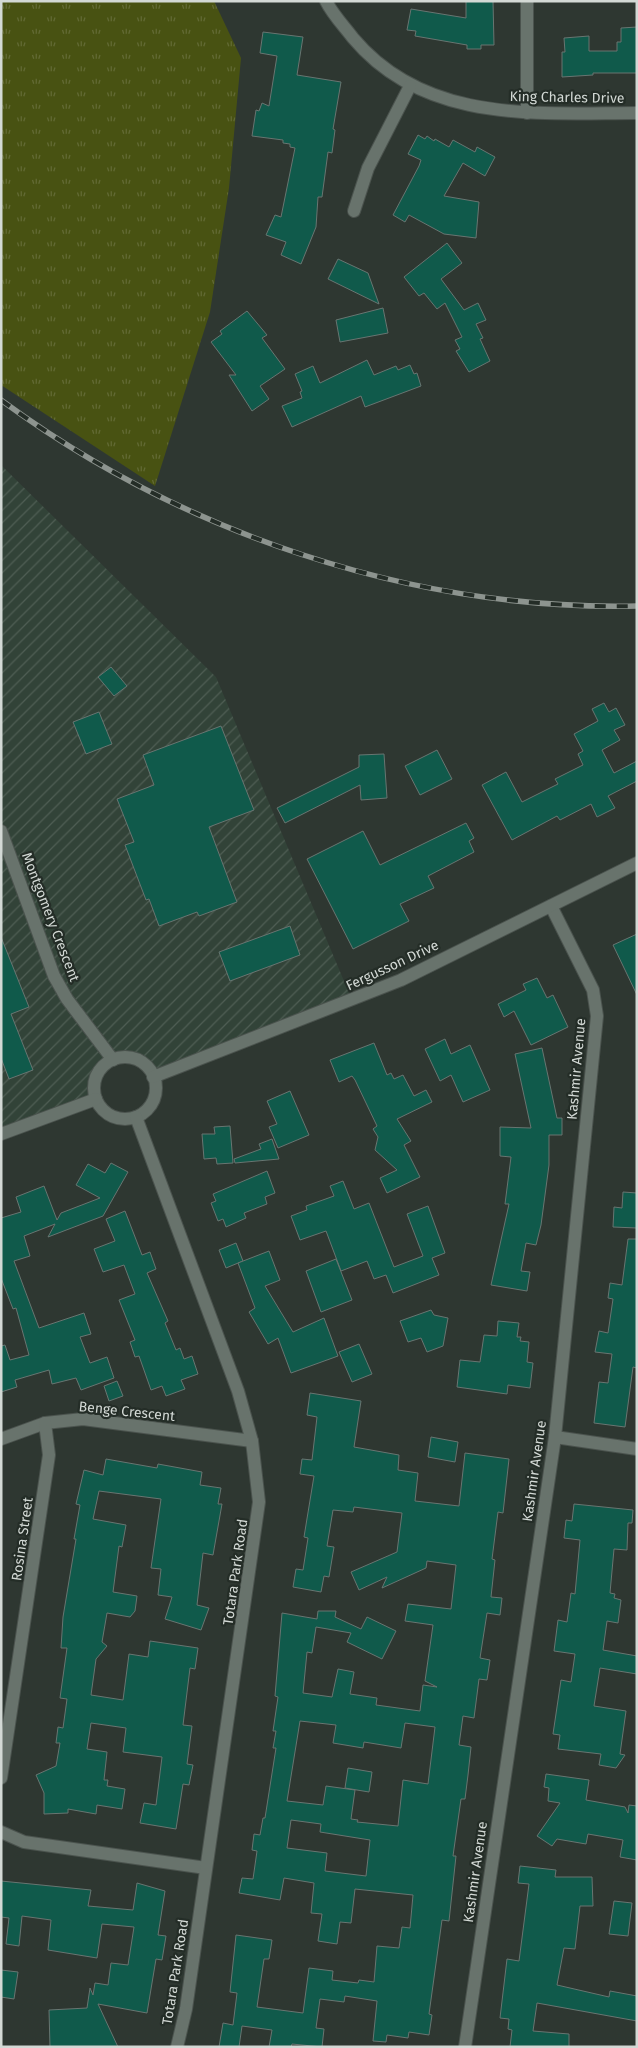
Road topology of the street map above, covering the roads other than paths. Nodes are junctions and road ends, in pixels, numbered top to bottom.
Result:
1 (326, 1) edge
2 (527, 1) edge
3 (410, 86) junction
4 (527, 113) junction
5 (637, 113) edge
6 (354, 211) dead end
7 (1, 830) edge
8 (637, 863) edge
9 (551, 906) junction
10 (113, 1060) junction
11 (153, 1077) junction
12 (96, 1099) junction
13 (136, 1117) junction
14 (1, 1134) edge
15 (45, 1423) junction
16 (554, 1437) junction
17 (1, 1439) edge
18 (252, 1441) junction
19 (637, 1449) edge
20 (1, 1778) edge
21 (1, 1832) edge
22 (206, 1868) junction
23 (177, 2047) edge
24 (465, 2047) edge

1 - 3 street, King Charles Drive
2 - 4 street
3 - 4 street, King Charles Drive
3 - 6 street
4 - 5 street, King Charles Drive
7 - 10 street, Montgomery Crescent
8 - 9 street, Fergusson Drive
9 - 11 street, Fergusson Drive
9 - 16 street, Kashmir Avenue
10 - 11 street
10 - 12 street
11 - 13 street
12 - 13 street
12 - 14 street
13 - 18 street, Totara Park Road
15 - 17 street, Benge Crescent
15 - 18 street, Benge Crescent
15 - 20 street, Rosina Street
16 - 19 street
16 - 24 street, Kashmir Avenue
18 - 22 street, Totara Park Road
21 - 22 street
22 - 23 street, Totara Park Road

